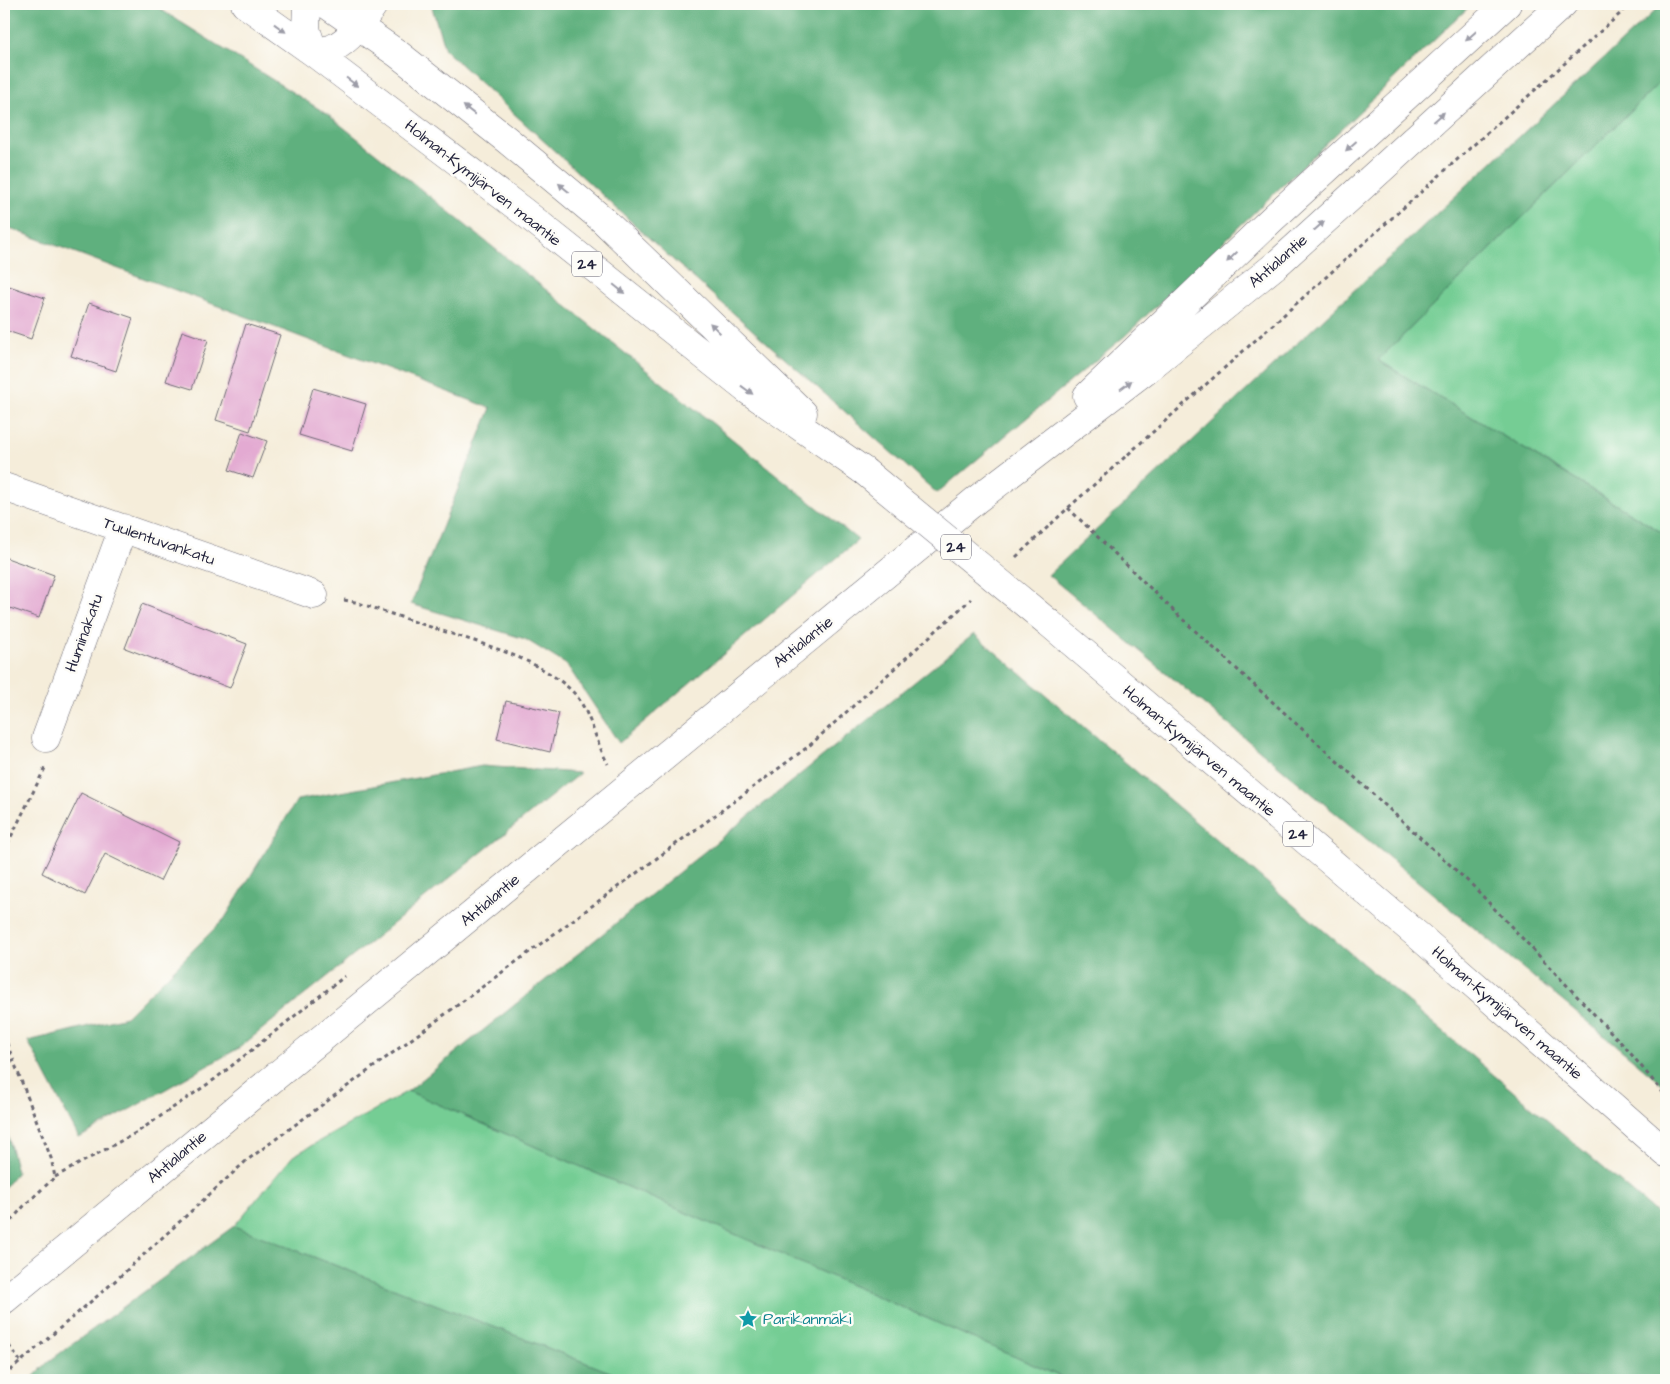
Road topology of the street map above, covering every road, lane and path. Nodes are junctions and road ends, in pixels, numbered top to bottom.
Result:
1 (245, 4) edge
2 (307, 4) edge
3 (326, 4) edge
4 (374, 4) edge
5 (1507, 4) edge
6 (1564, 4) edge
7 (1631, 4) edge
8 (359, 27) junction
9 (314, 53) junction
10 (864, 471) junction
11 (4, 486) edge
12 (976, 500) junction
13 (1068, 508) junction
14 (123, 528) junction
15 (1012, 560) dead end
16 (978, 593) dead end
17 (314, 595) joint
18 (46, 738) joint
19 (622, 790) junction
20 (4, 851) edge
21 (346, 975) dead end
22 (4, 1036) edge
23 (1666, 1096) edge
24 (1666, 1153) edge
25 (55, 1178) junction
26 (4, 1229) edge
27 (4, 1300) edge
28 (4, 1339) edge
29 (20, 1361) junction
30 (4, 1376) edge

1 -> 9 main road, Holman–Kymijärven maantie / 24
2 - 9 main road
3 - 8 main road, Holman–Kymijärven maantie / 24
4 - 8 main road
5 -> 12 main road, Ahtialantie
12 -> 6 main road, Ahtialantie
7 - 13 path
8 - 9 main road
10 -> 8 main road, Holman–Kymijärven maantie / 24
9 -> 10 main road, Holman–Kymijärven maantie / 24
10 - 24 main road, Holman–Kymijärven maantie / 24, bridge
11 - 14 main road, Tuulentuvankatu
12 - 19 main road, Ahtialantie
13 - 15 path
13 - 23 path
14 - 17 main road, Tuulentuvankatu
14 - 18 main road, Huminakatu
16 - 29 path
17 - 19 path
18 - 20 path
19 - 27 main road, Ahtialantie
21 - 25 path
22 - 25 path
25 - 26 path
28 - 29 path
29 - 30 path

